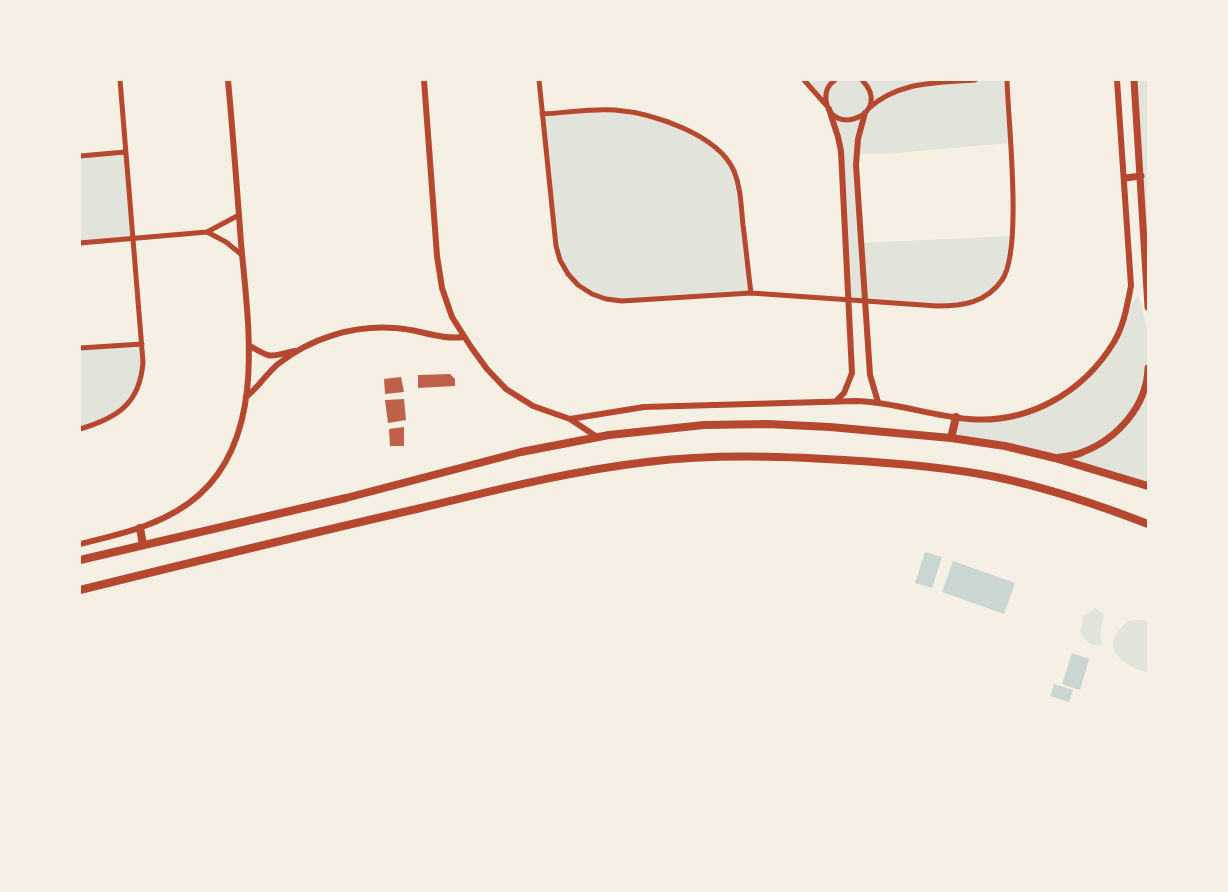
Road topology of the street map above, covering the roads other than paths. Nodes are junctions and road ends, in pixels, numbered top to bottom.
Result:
1 (120, 80) edge
2 (228, 80) edge
3 (424, 80) edge
4 (539, 80) edge
5 (804, 80) edge
6 (835, 80) edge
7 (862, 80) edge
8 (975, 80) edge
9 (1006, 80) edge
10 (1117, 80) edge
11 (1134, 80) edge
12 (828, 107) junction
13 (867, 111) junction
14 (542, 114) junction
15 (125, 152) junction
16 (80, 156) edge
17 (1141, 176) junction
18 (1125, 178) junction
19 (239, 215) junction
20 (207, 232) junction
21 (132, 238) junction
22 (80, 243) edge
23 (242, 255) junction
24 (751, 293) junction
25 (849, 301) junction
26 (865, 303) junction
27 (1149, 308) edge
28 (463, 337) junction
29 (142, 344) junction
30 (250, 346) junction
31 (80, 348) edge
32 (295, 351) junction
33 (1149, 368) edge
34 (1148, 376) edge
35 (246, 398) junction
36 (836, 401) junction
37 (878, 402) junction
38 (956, 417) junction
39 (570, 419) junction
40 (80, 429) edge
41 (597, 437) junction
42 (951, 438) junction
43 (1055, 458) junction
44 (1149, 486) edge
45 (1149, 524) edge
46 (140, 528) junction
47 (80, 544) edge
48 (143, 545) junction
49 (80, 560) edge
50 (80, 590) edge

1 - 15 street
2 - 19 street
3 - 28 street
4 - 14 street
5 - 12 street
6 - 12 street
7 - 13 street
8 - 13 street
9 - 26 street
10 - 18 street
11 - 17 main road
12 - 13 street
12 - 25 street
13 - 26 street
14 - 24 street
14 - 24 street
15 - 16 street
15 - 21 street
17 - 18 main road
17 - 27 main road
18 - 38 street
19 - 20 street
19 - 23 street
20 - 21 street
20 - 23 street
21 - 22 street
21 - 29 street
23 - 30 street
24 - 25 street
25 - 26 street
25 - 36 street
26 - 37 street
28 - 32 street
28 - 39 street
29 - 31 street
29 - 40 street
30 - 32 street
30 - 35 street
32 - 35 street
33 - 34 main road
34 - 43 main road
35 - 46 street
36 - 37 street
36 - 39 street
37 - 38 street
38 - 42 main road
39 - 41 street
41 - 42 main road
41 - 48 main road
42 - 43 main road
43 - 44 main road
45 - 50 main road
46 - 47 street
46 - 48 main road
48 - 49 main road

